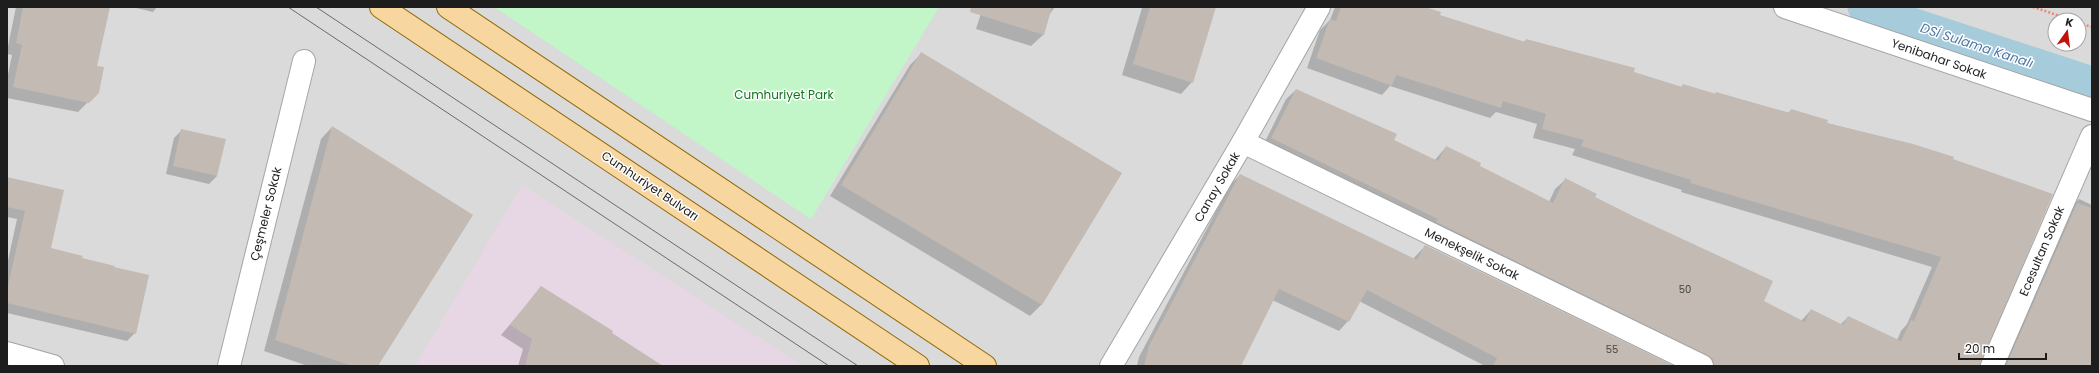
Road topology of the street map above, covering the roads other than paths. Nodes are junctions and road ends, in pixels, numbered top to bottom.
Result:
1 (381, 7) edge
2 (448, 7) edge
3 (1319, 7) edge
4 (1785, 7) edge
5 (304, 61) dead end
6 (2092, 110) edge
7 (2092, 136) edge
8 (1243, 142) junction
9 (7, 354) edge
10 (53, 366) edge
11 (229, 366) edge
12 (918, 366) edge
13 (985, 366) edge
14 (1111, 366) edge
15 (1702, 366) edge
16 (1992, 366) edge

1 - 12 main road, Cumhuriyet Bulvarı
2 - 13 main road
3 - 8 street, Canay Sokak
4 - 6 street, Yenibahar Sokak
5 - 11 street, Çeşmeler Sokak
7 - 16 street, Ecesultan Sokak
8 - 14 street, Canay Sokak
8 - 15 street, Menekşelik Sokak
9 - 10 street

